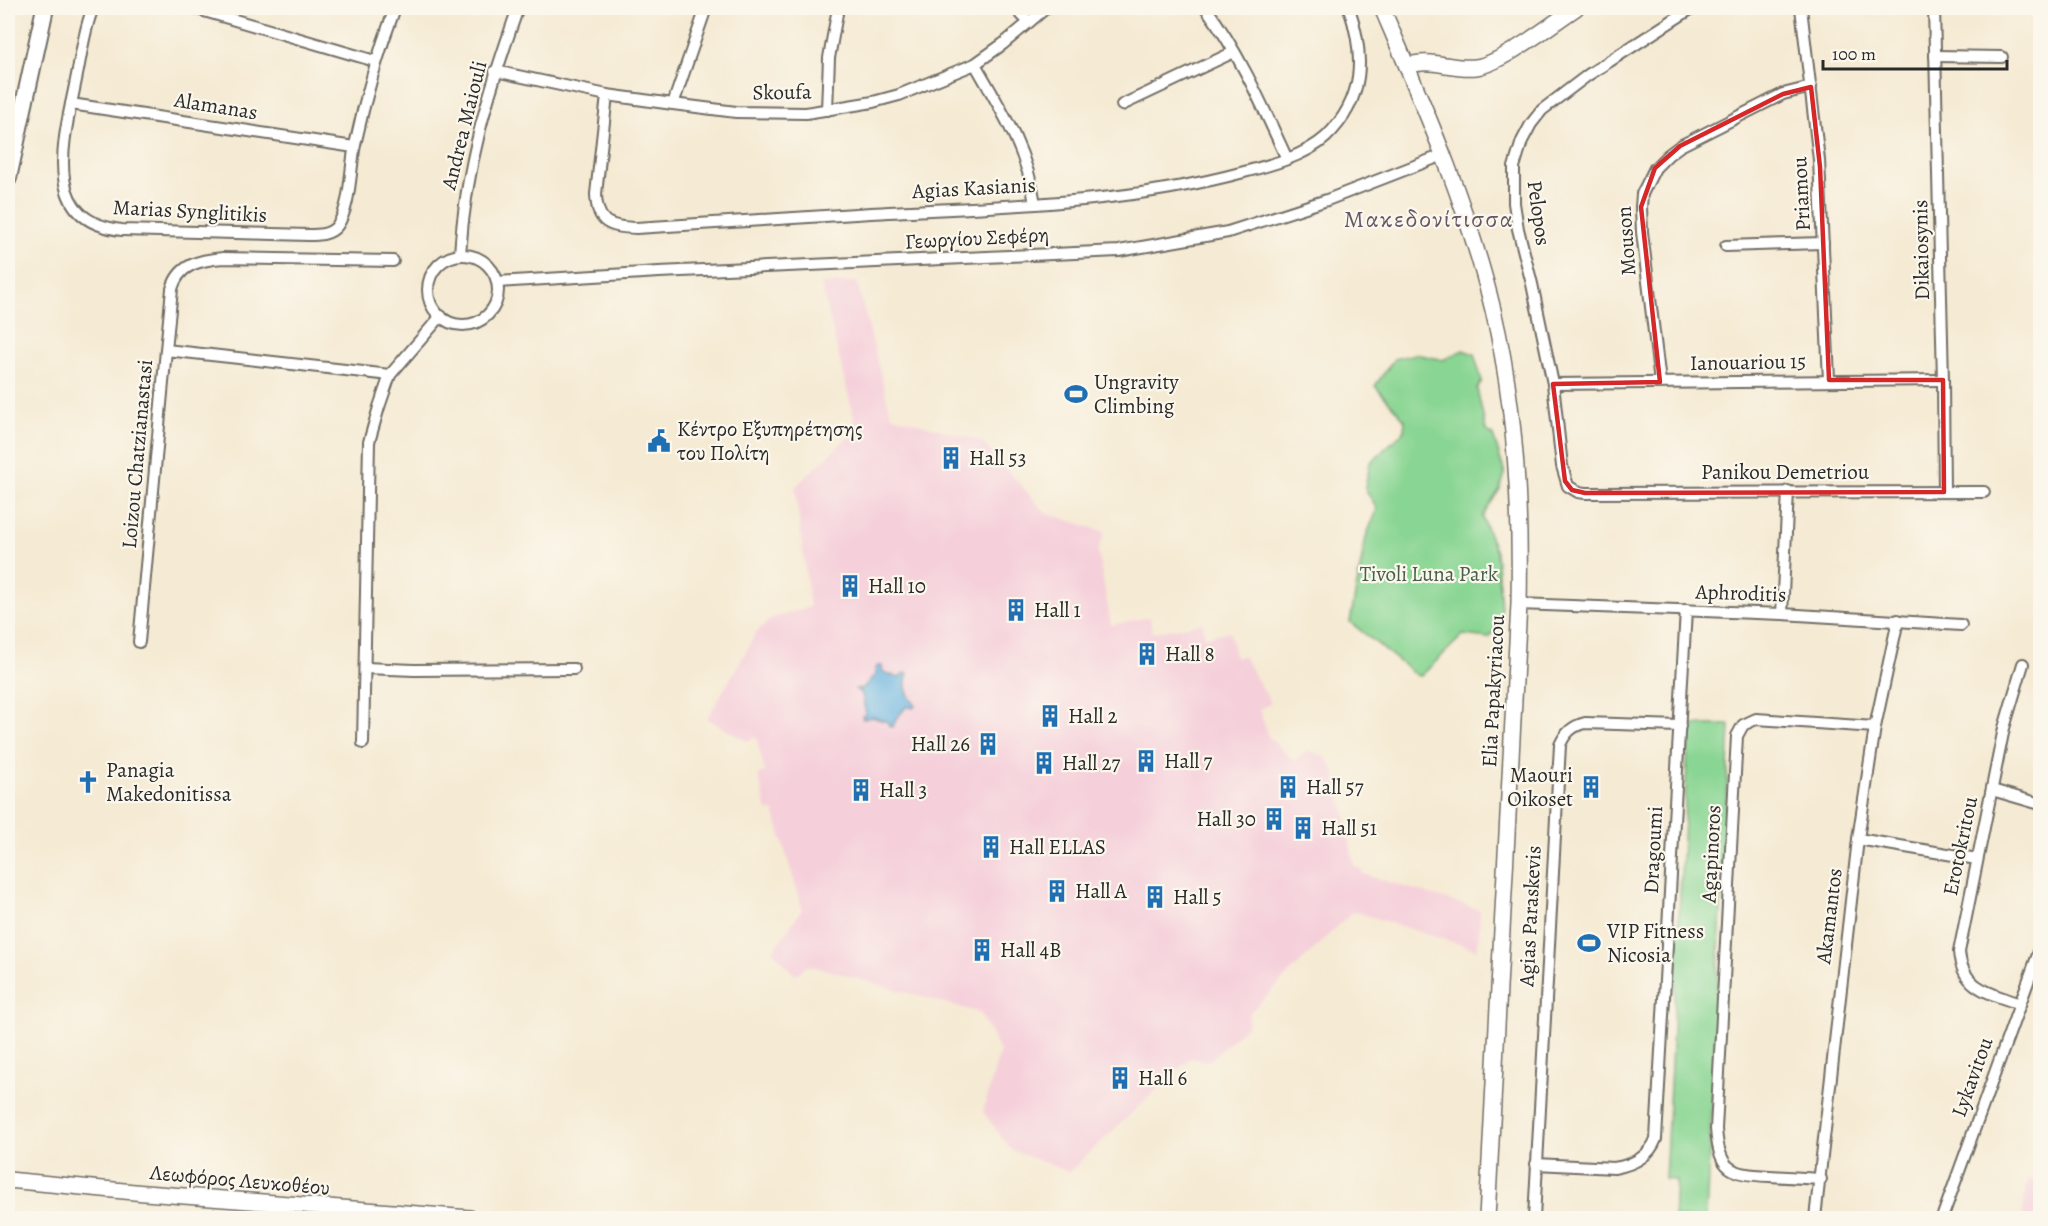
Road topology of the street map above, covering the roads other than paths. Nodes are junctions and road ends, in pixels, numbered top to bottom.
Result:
1 (45, 8) edge
2 (93, 8) edge
3 (194, 8) edge
4 (395, 8) edge
5 (518, 8) edge
6 (706, 8) edge
7 (838, 8) edge
8 (1015, 8) edge
9 (1046, 8) edge
10 (1206, 8) edge
11 (1349, 8) edge
12 (1382, 8) edge
13 (1576, 8) edge
14 (1692, 8) edge
15 (1801, 8) edge
16 (1934, 8) edge
17 (1029, 22) junction
18 (1234, 51) junction
19 (1935, 56) junction
20 (2002, 57) dead end
21 (375, 61) junction
22 (975, 64) junction
23 (1407, 66) junction
24 (495, 71) junction
25 (1811, 87) junction
26 (607, 95) junction
27 (71, 104) junction
28 (673, 104) junction
29 (1122, 105) dead end
30 (827, 110) junction
31 (354, 147) junction
32 (1443, 155) junction
33 (1287, 159) junction
34 (8, 178) edge
35 (1035, 204) junction
36 (1823, 243) junction
37 (1726, 246) dead end
38 (460, 255) junction
39 (393, 261) dead end
40 (497, 282) junction
41 (441, 316) junction
42 (166, 350) junction
43 (390, 375) junction
44 (1829, 380) junction
45 (1943, 380) junction
46 (1660, 382) junction
47 (1553, 384) junction
48 (1788, 491) junction
49 (1944, 492) junction
50 (1984, 492) dead end
51 (1585, 493) joint
52 (1519, 604) junction
53 (1686, 610) junction
54 (1782, 614) junction
55 (1898, 620) junction
56 (1961, 625) dead end
57 (139, 642) dead end
58 (2023, 664) dead end
59 (365, 668) junction
60 (574, 669) dead end
61 (1680, 726) junction
62 (1875, 727) junction
63 (363, 743) dead end
64 (1992, 790) junction
65 (2040, 804) edge
66 (1858, 839) junction
67 (1977, 859) junction
68 (2040, 949) edge
69 (2020, 1004) junction
70 (1536, 1164) junction
71 (1821, 1179) junction
72 (8, 1180) edge
73 (381, 1215) edge
74 (470, 1218) edge
75 (1487, 1218) edge
76 (1534, 1218) edge
77 (1815, 1218) edge
78 (1942, 1218) edge

1 - 34 main road
2 - 27 street, Marias Synglitikis
3 - 21 street
4 - 21 street
5 - 24 street, Andrea Maiouli
6 - 28 street
7 - 30 street
8 - 17 street
9 - 17 street, Skoufa
10 - 18 street
11 - 33 street, Agias Kasianis
12 - 23 main road, Elia Papakyriacou
13 - 23 main road
14 - 47 street, Pelopos
15 - 25 street, Priamou
16 - 19 street, Dikaiosynis
17 - 22 street, Skoufa
18 - 29 street
18 - 33 street
19 - 20 street
19 - 45 street, Dikaiosynis
21 - 31 street
22 - 30 street, Skoufa
22 - 35 street
23 - 32 main road, Elia Papakyriacou
24 - 26 street, Skoufa
24 - 38 street, Andrea Maiouli
25 - 36 street, Priamou
25 - 46 street, Mouson
26 - 28 street, Skoufa
26 - 35 street, Agias Kasianis
27 - 31 street, Alamanas
27 - 31 street, Marias Synglitikis
28 - 30 street, Skoufa
32 - 40 street, Γεωργίου Σεφέρη
32 - 52 main road, Elia Papakyriacou
33 - 35 street, Agias Kasianis
36 - 37 street
36 - 44 street, Priamou
38 - 40 street
38 - 41 street
39 - 42 street
40 - 41 street
41 - 43 street
42 - 43 street, Loizou Chatzianastasi
42 - 57 street, Loizou Chatzianastasi
43 - 59 street
44 - 45 street, Ianouariou 15
44 - 46 street, Ianouariou 15
45 - 49 street, Dikaiosynis
46 - 47 street, Ianouariou 15
47 - 51 street, Pelopos
48 - 49 street, Panikou Demetriou
48 - 51 street, Panikou Demetriou
48 - 54 street
49 - 50 street, Panikou Demetriou
52 - 53 street, Aphroditis
52 - 75 main road, Elia Papakyriacou
53 - 54 street, Aphroditis
53 - 61 street, Dragoumi
54 - 55 street, Aphroditis
55 - 56 street, Aphroditis
55 - 62 street, Akamantos
58 - 64 street, Erotokritou
59 - 60 street
59 - 63 street
61 - 70 street, Dragoumi
61 - 70 street, Agias Paraskevis
62 - 66 street, Akamantos
62 - 71 street, Agapinoros
64 - 65 street
64 - 67 street, Erotokritou
66 - 67 street
66 - 71 street, Akamantos
67 - 69 street, Erotokritou
68 - 69 street, Lykavitou
69 - 78 street, Lykavitou
70 - 76 street, Agias Paraskevis
71 - 77 street, Akamantos
72 - 73 main road, Λεωφόρος Λευκοθέου
73 - 74 main road, Λεωφόρος Λευκοθέου

